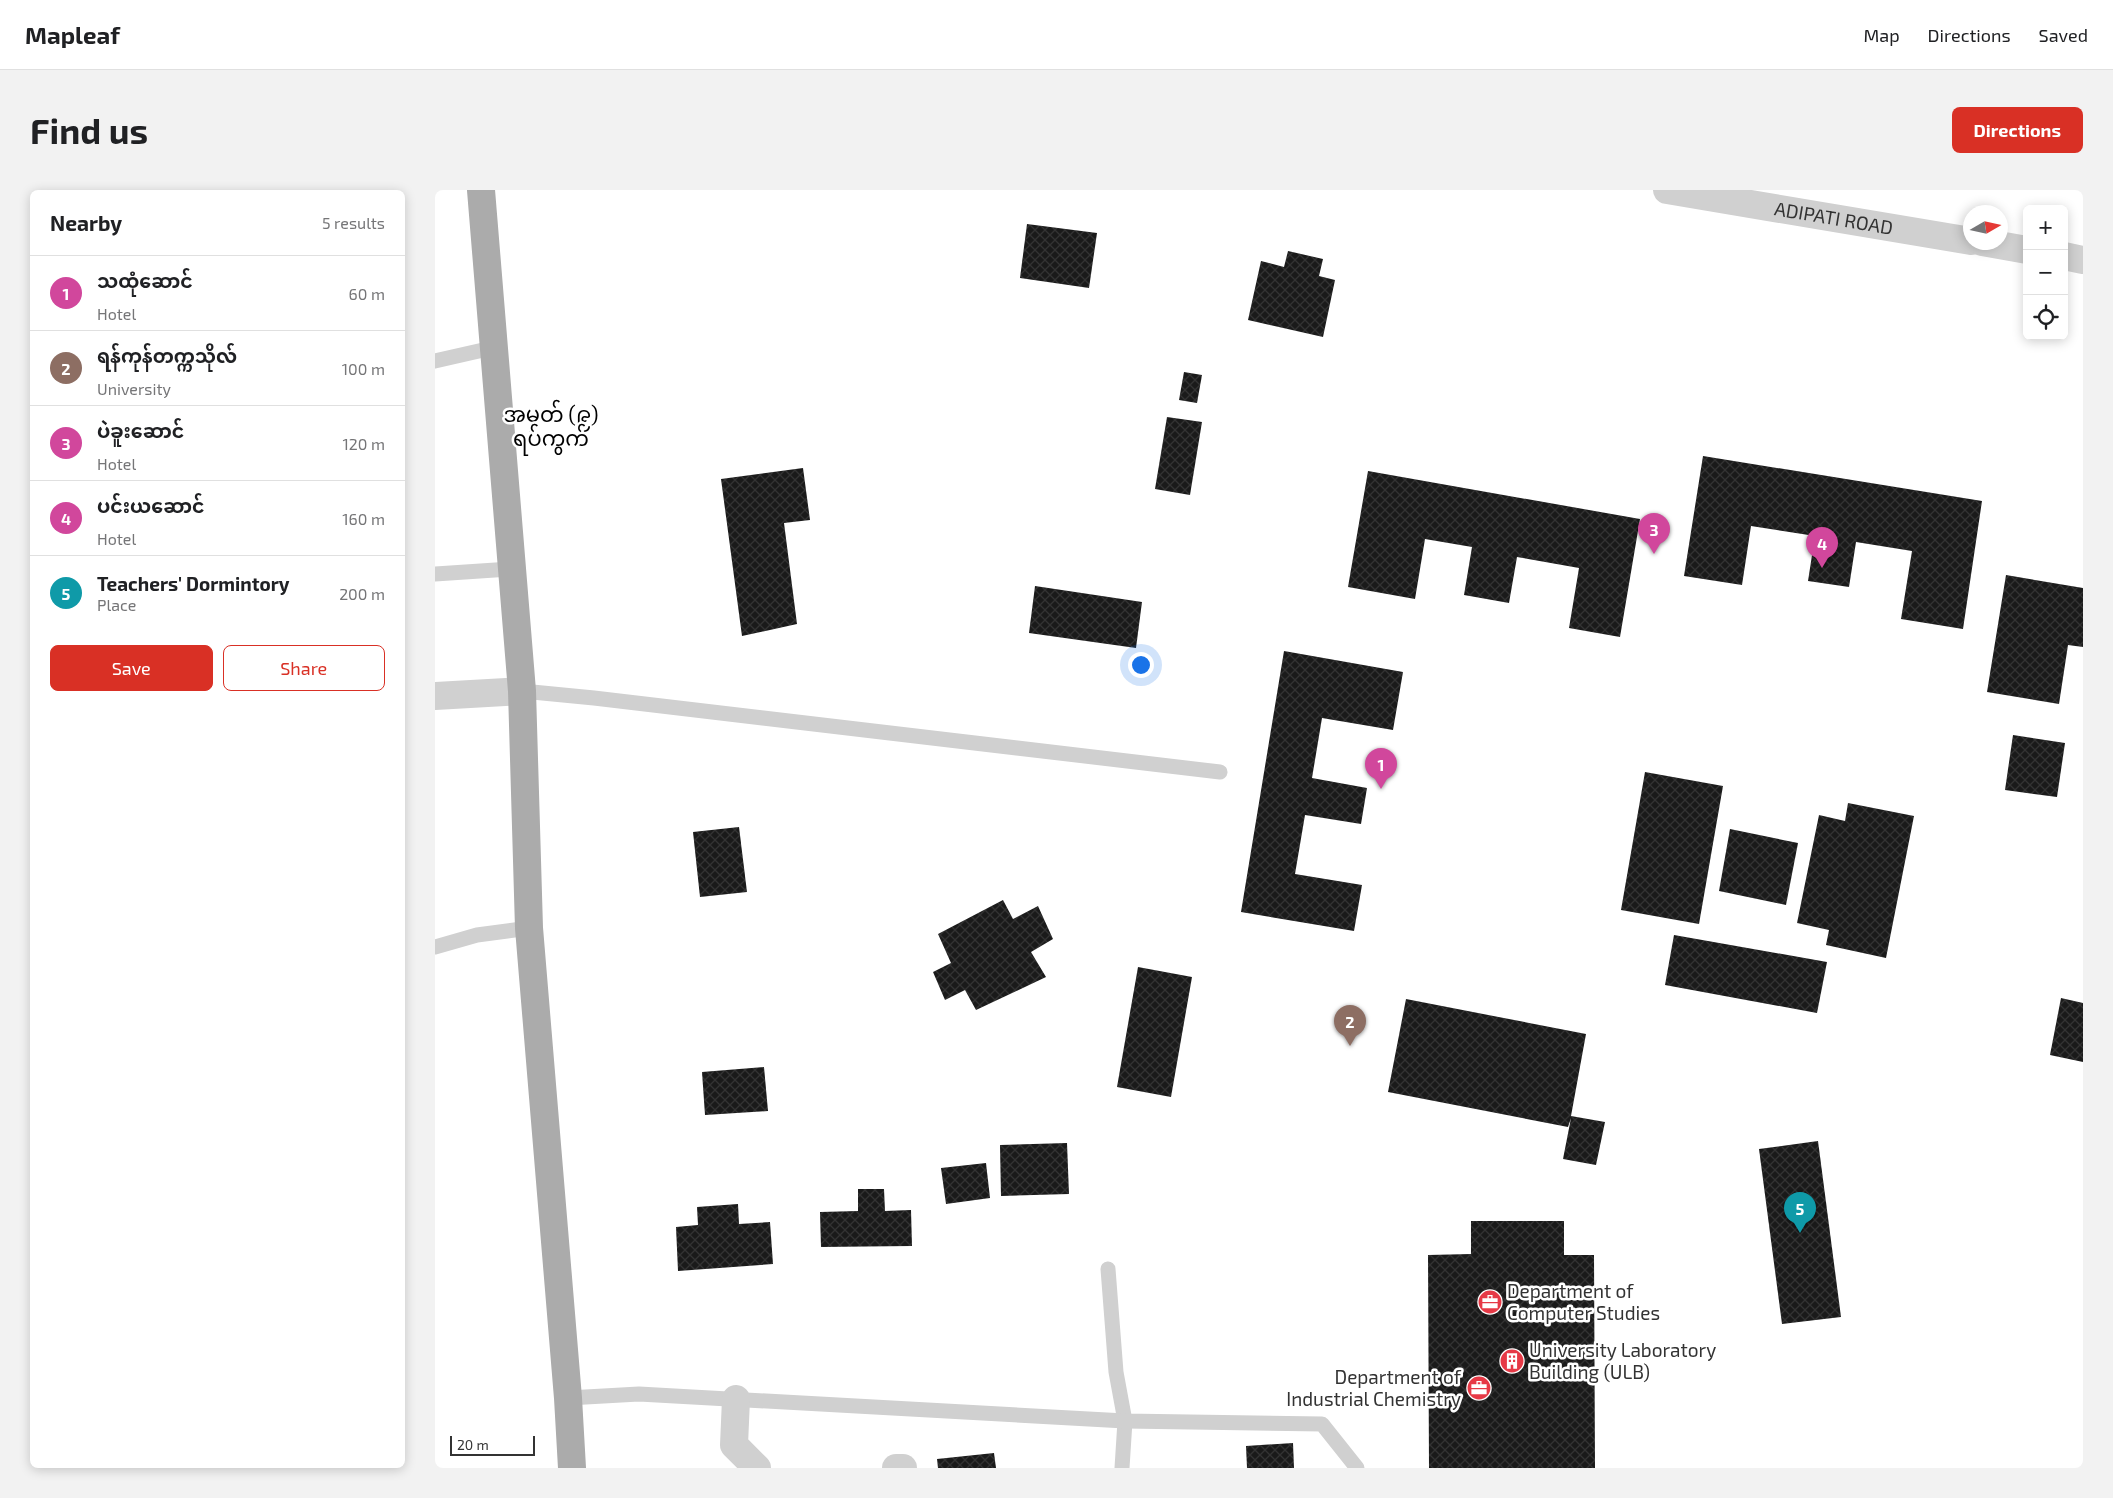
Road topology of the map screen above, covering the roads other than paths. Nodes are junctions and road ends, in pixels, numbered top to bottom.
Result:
1 (481, 190) edge
2 (1667, 190) edge
3 (1963, 240) edge
4 (2008, 247) edge
5 (2023, 249) edge
6 (2068, 257) edge
7 (2083, 260) edge
8 (492, 348) junction
9 (435, 360) edge
10 (511, 569) junction
11 (435, 574) edge
12 (522, 691) junction
13 (435, 696) edge
14 (1220, 772) dead end
15 (529, 928) junction
16 (435, 947) edge
17 (1108, 1269) dead end
18 (568, 1398) junction
19 (736, 1399) junction
20 (1125, 1421) junction
21 (572, 1468) edge
22 (757, 1468) edge
23 (896, 1468) edge
24 (903, 1468) edge
25 (1122, 1468) edge
26 (1357, 1468) edge

1 - 8 main road
2 - 3 street, ADIPATI ROAD
4 - 5 street
6 - 7 street
8 - 9 lane
8 - 10 main road
10 - 11 lane
10 - 12 main road
12 - 13 street
12 - 14 lane
12 - 15 main road
15 - 16 lane
15 - 18 main road
17 - 20 lane
18 - 19 lane
18 - 21 main road
19 - 20 lane
19 - 22 street
20 - 25 lane
20 - 26 lane
23 - 24 street

